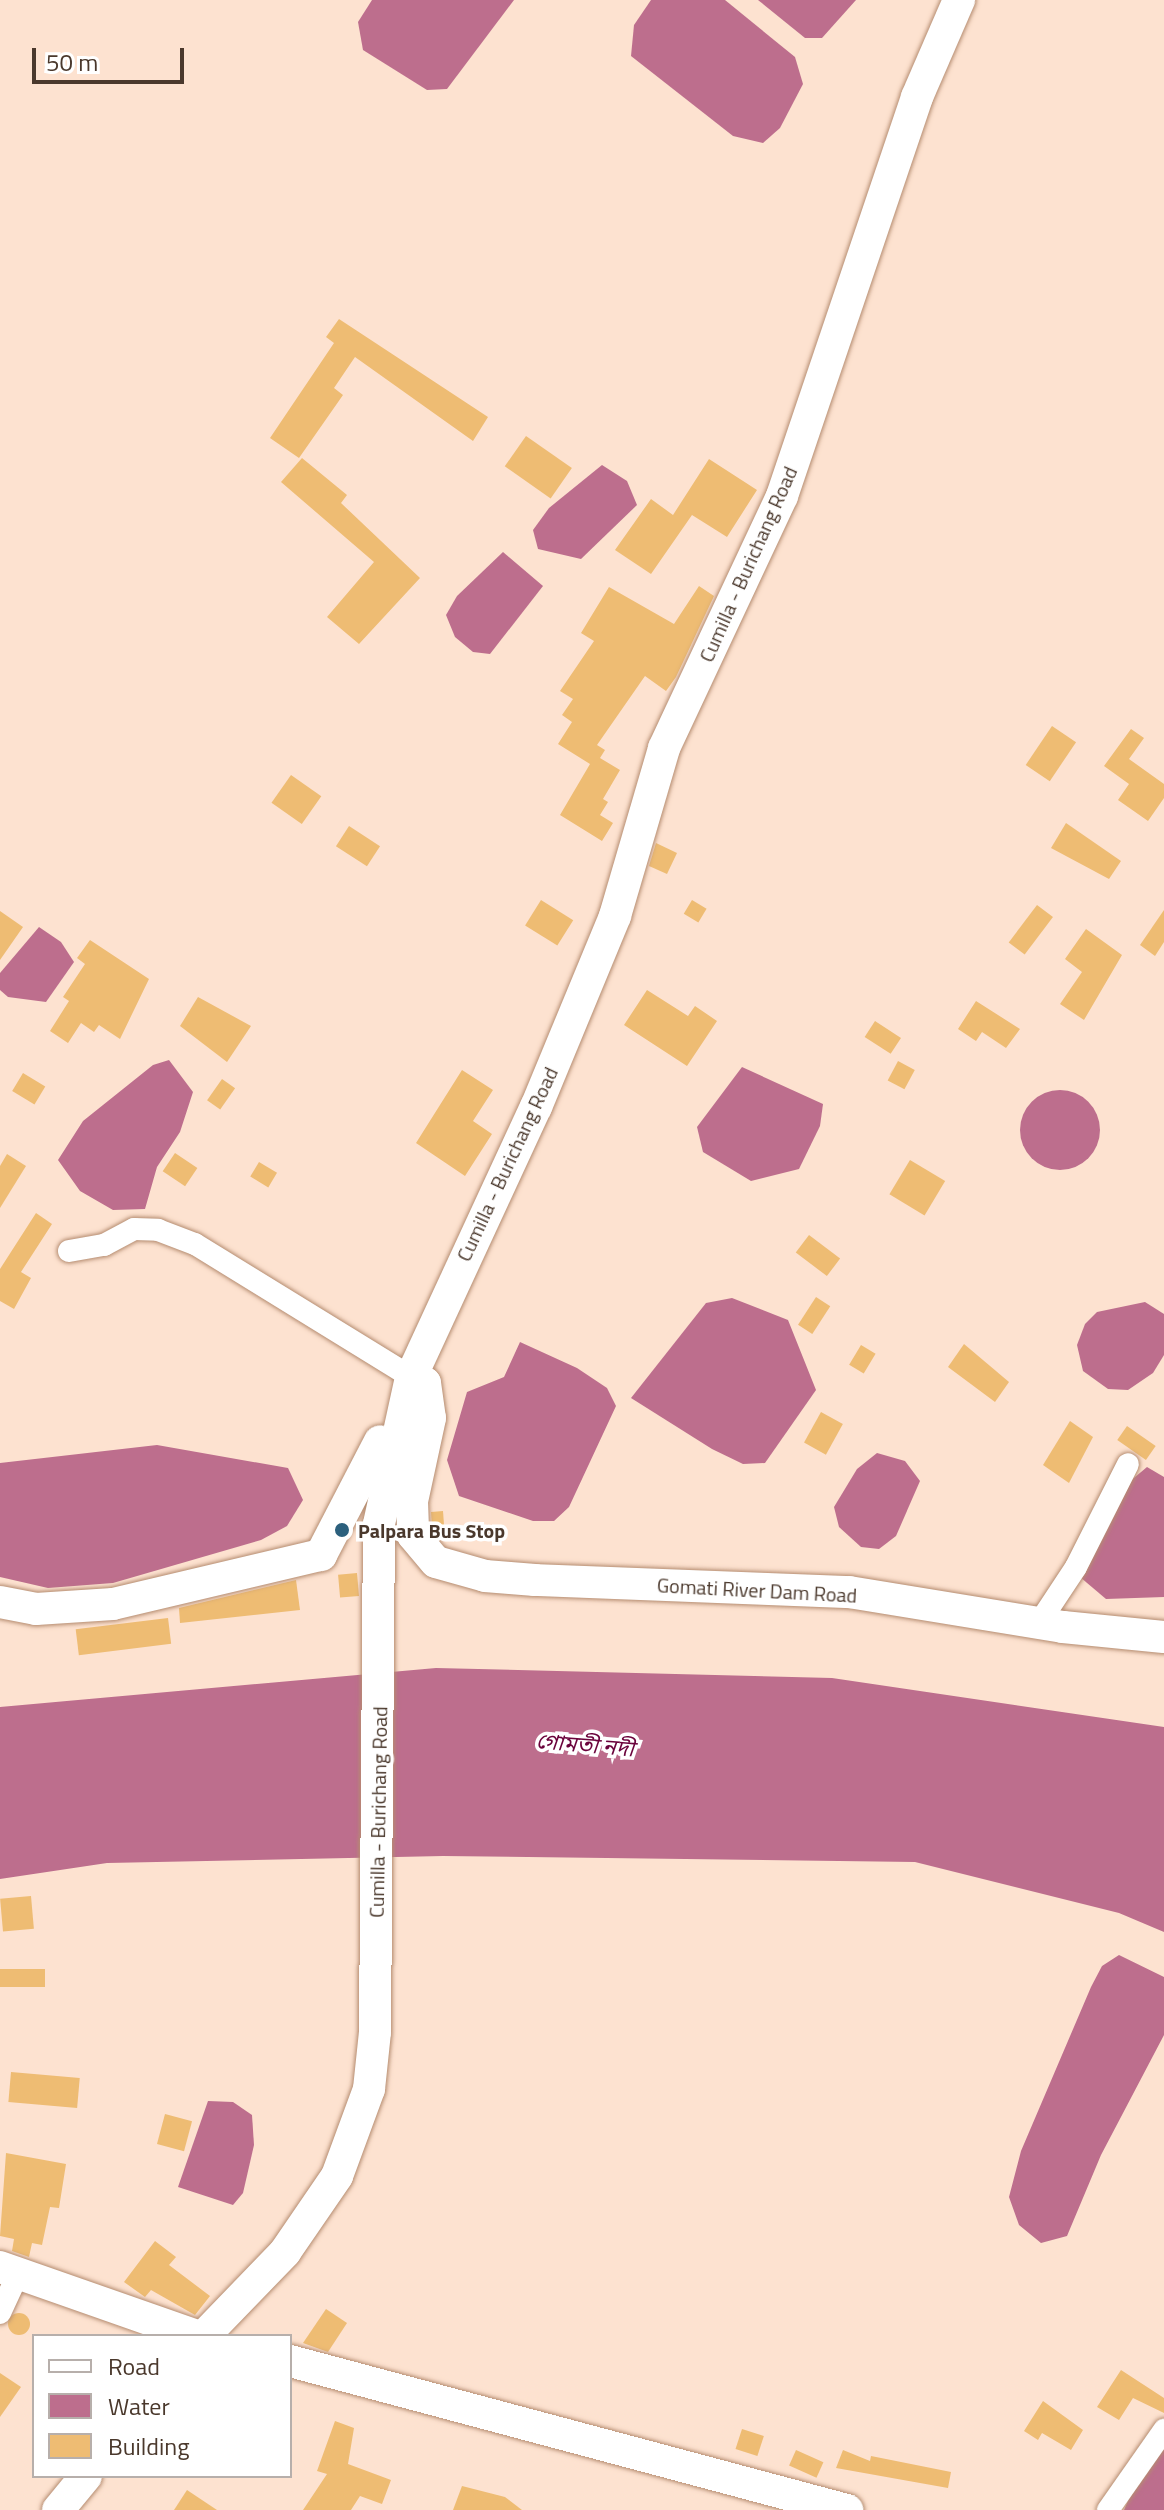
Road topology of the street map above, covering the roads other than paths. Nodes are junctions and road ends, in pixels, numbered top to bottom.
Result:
1 (959, 0) edge
2 (69, 1251) dead end
3 (411, 1377) junction
4 (1128, 1464) dead end
5 (0, 1602) edge
6 (1039, 1623) junction
7 (1161, 1635) edge
8 (9, 2270) edge
9 (0, 2313) edge
10 (191, 2334) edge
11 (206, 2334) edge
12 (292, 2362) edge
13 (1164, 2430) edge
14 (84, 2478) edge
15 (58, 2510) edge
16 (847, 2510) edge
17 (1108, 2510) edge

1 - 3 main road, Cumilla - Burichang Road
2 - 3 street
3 - 5 main road
3 - 6 main road, Gomati River Dam Road
3 - 11 main road, Cumilla - Burichang Road
4 - 6 street
6 - 7 main road, Gomati River Dam Road
8 - 9 street
8 - 10 main road
12 - 16 main road
13 - 17 street
14 - 15 main road

